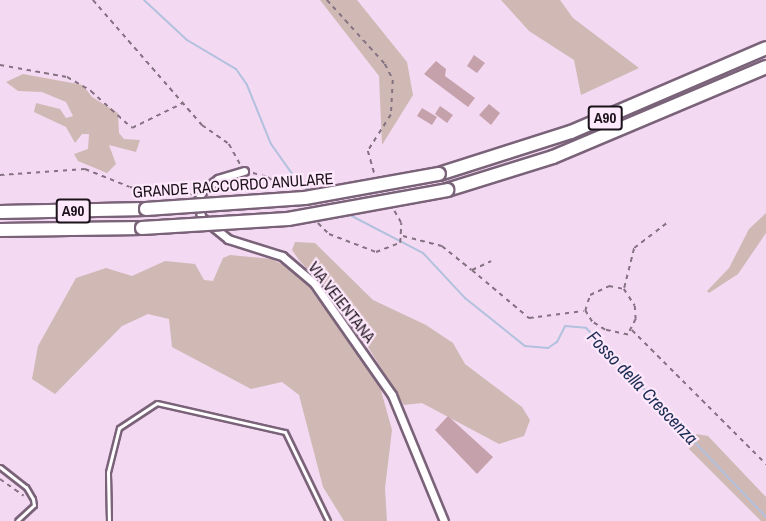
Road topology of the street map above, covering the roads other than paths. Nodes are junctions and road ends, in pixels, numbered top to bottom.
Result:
1 (766, 48) edge
2 (766, 67) edge
3 (244, 171) road end
4 (0, 212) edge
5 (0, 230) edge
6 (0, 467) edge
7 (17, 521) edge
8 (109, 521) edge
9 (327, 521) edge
10 (444, 521) edge

1 - 4 highway, GRANDE RACCORDO ANULARE / A90, bridge
2 - 5 highway, GRANDE RACCORDO ANULARE / A90, bridge
3 - 10 street, VIA VEIENTANA
6 - 7 lane
8 - 9 lane

